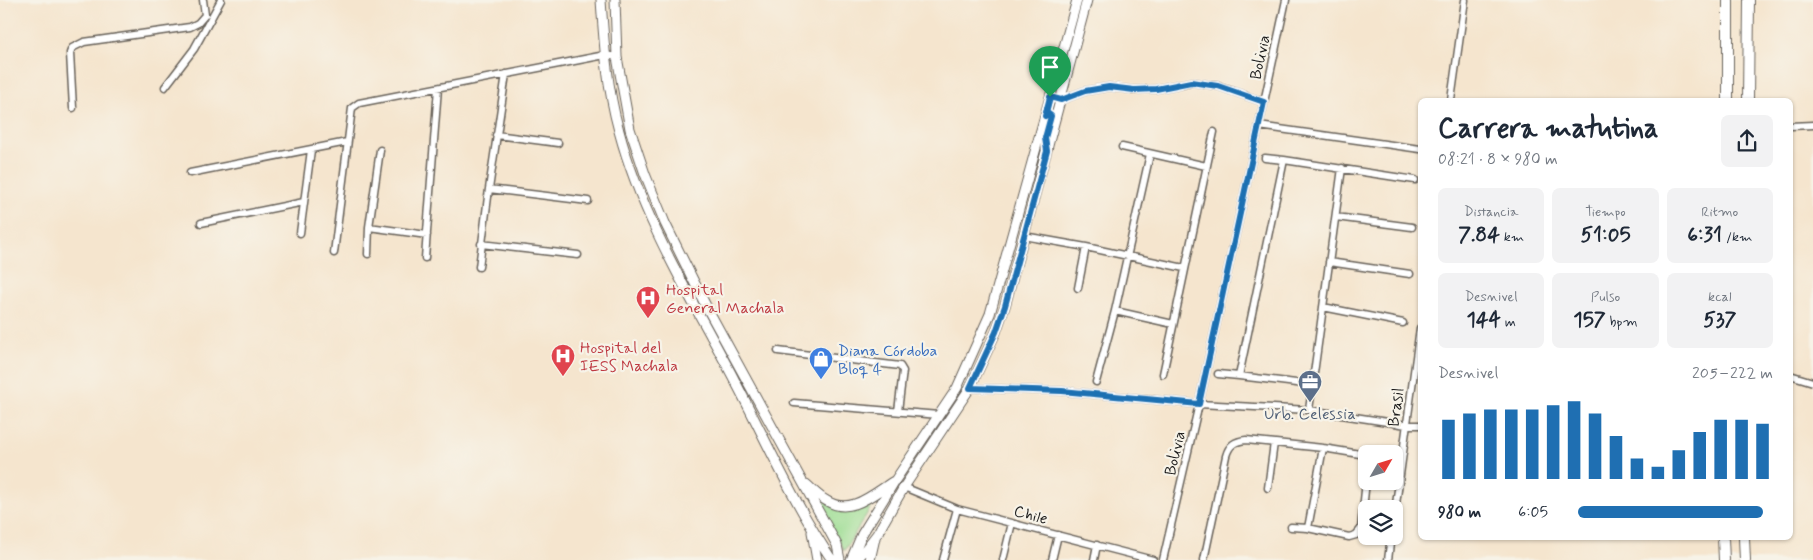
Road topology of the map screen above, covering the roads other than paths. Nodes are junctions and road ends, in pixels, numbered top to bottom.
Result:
1 (203, 0) edge
2 (222, 0) edge
3 (602, 0) edge
4 (614, 0) edge
5 (1077, 0) edge
6 (1087, 0) edge
7 (1286, 0) edge
8 (1465, 0) edge
9 (1728, 0) edge
10 (1749, 0) edge
11 (1068, 34) junction
12 (605, 55) junction
13 (617, 56) junction
14 (1728, 61) junction
15 (506, 74) junction
16 (1065, 83) junction
17 (165, 87) dead end
18 (438, 88) junction
19 (1050, 97) junction
20 (1451, 98) edge
21 (1728, 98) edge
22 (1732, 98) edge
23 (1748, 98) edge
24 (1061, 100) junction
25 (1264, 102) junction
26 (73, 108) dead end
27 (1045, 116) junction
28 (1813, 125) edge
29 (1259, 126) junction
30 (1793, 126) edge
31 (1214, 132) dead end
32 (496, 135) junction
33 (347, 142) junction
34 (558, 143) dead end
35 (1122, 147) dead end
36 (1418, 149) edge
37 (311, 150) junction
38 (380, 150) dead end
39 (1047, 151) junction
40 (1150, 154) junction
41 (1265, 158) dead end
42 (1284, 160) junction
43 (1206, 166) junction
44 (1342, 168) junction
45 (190, 173) dead end
46 (1415, 180) dead end
47 (489, 189) junction
48 (588, 200) dead end
49 (304, 202) junction
50 (1336, 217) junction
51 (201, 223) dead end
52 (369, 227) junction
53 (1412, 227) dead end
54 (300, 233) dead end
55 (427, 235) junction
56 (1024, 236) junction
57 (481, 244) junction
58 (1086, 247) junction
59 (334, 253) dead end
60 (368, 254) dead end
61 (578, 255) dead end
62 (1128, 257) junction
63 (425, 258) dead end
64 (1329, 262) junction
65 (479, 267) dead end
66 (1184, 268) junction
67 (1410, 274) dead end
68 (1078, 288) dead end
69 (1323, 307) junction
70 (1115, 311) junction
71 (1403, 323) dead end
72 (1174, 324) junction
73 (1418, 343) edge
74 (778, 351) dead end
75 (1162, 374) dead end
76 (1218, 374) dead end
77 (1239, 376) junction
78 (1793, 376) edge
79 (1096, 382) dead end
80 (1813, 382) edge
81 (1312, 385) junction
82 (970, 388) junction
83 (794, 403) dead end
84 (1199, 404) junction
85 (1309, 410) junction
86 (898, 411) junction
87 (939, 415) junction
88 (1407, 425) junction
89 (1418, 425) edge
90 (1274, 443) junction
91 (1323, 448) junction
92 (1358, 454) edge
93 (896, 479) junction
94 (802, 481) junction
95 (904, 487) junction
96 (1268, 488) dead end
97 (1365, 490) edge
98 (1397, 500) edge
99 (957, 509) junction
100 (809, 522) junction
101 (1012, 523) junction
102 (1291, 527) dead end
103 (1308, 528) junction
104 (876, 534) junction
105 (1058, 535) junction
106 (1723, 540) edge
107 (1744, 540) edge
108 (1390, 545) edge
109 (1097, 546) junction
110 (817, 560) edge
111 (832, 560) edge
112 (840, 560) edge
113 (851, 560) edge
114 (857, 560) edge
115 (870, 560) edge
116 (943, 560) edge
117 (1004, 560) edge
118 (1052, 560) edge
119 (1094, 560) edge
120 (1153, 560) edge
121 (1163, 560) edge
122 (1204, 560) edge
123 (1388, 560) edge
124 (1724, 560) edge
125 (1745, 560) edge

1 - 26 street
2 - 17 street
3 - 12 main road
4 - 13 main road
5 - 11 main road
6 - 16 main road
7 - 25 street, Bolivia
8 - 20 street
9 - 14 main road
10 - 23 main road
11 - 16 main road
11 - 19 main road
12 - 13 street
12 - 15 street
12 - 100 main road
13 - 94 main road
14 - 21 main road
14 - 22 main road
15 - 18 street
15 - 32 street
16 - 24 main road
18 - 33 street
18 - 55 street
19 - 24 main road
19 - 27 main road
24 - 25 street
24 - 39 main road
25 - 29 street, Bolivia
27 - 39 main road
27 - 87 main road
28 - 30 street
29 - 36 street
29 - 84 street, Bolivia
31 - 43 street
32 - 34 street
32 - 47 street
33 - 37 street
33 - 59 street
35 - 40 street
37 - 45 street
37 - 49 street
38 - 52 street
39 - 56 main road
40 - 43 street
40 - 62 street
41 - 42 street
42 - 44 street
42 - 77 street
43 - 66 street
44 - 46 street
44 - 50 street
47 - 48 street
47 - 57 street
49 - 51 street
49 - 54 street
50 - 53 street
50 - 64 street
52 - 55 street
52 - 60 street
55 - 63 street
56 - 58 street
56 - 82 main road
57 - 61 street
57 - 65 street
58 - 62 street
58 - 68 street
62 - 66 street
62 - 70 street
64 - 67 street
64 - 69 street
66 - 72 street
69 - 71 street
69 - 81 street
70 - 72 street
70 - 79 street
72 - 75 street
73 - 88 street, Brasil
74 - 86 street
76 - 77 street
77 - 81 street
78 - 80 street
81 - 85 street
82 - 84 street
82 - 95 main road
83 - 86 street
84 - 85 street
84 - 121 street, Bolivia
85 - 88 street
86 - 87 street
87 - 93 main road
88 - 89 street
88 - 98 street, Brasil
90 - 91 street
90 - 96 street
90 - 122 street
91 - 92 street
91 - 103 street
93 - 94 main road
93 - 113 main road
94 - 112 main road
95 - 99 street, Chile
95 - 104 main road
97 - 103 street
99 - 101 street, Chile
99 - 116 street
100 - 110 main road
100 - 111 main road
101 - 105 street, Chile
101 - 117 street
102 - 103 street
104 - 114 main road
104 - 115 main road
105 - 109 street, Chile
105 - 118 street
106 - 124 main road
107 - 125 main road
108 - 123 street
109 - 119 street
109 - 120 street, Chile

